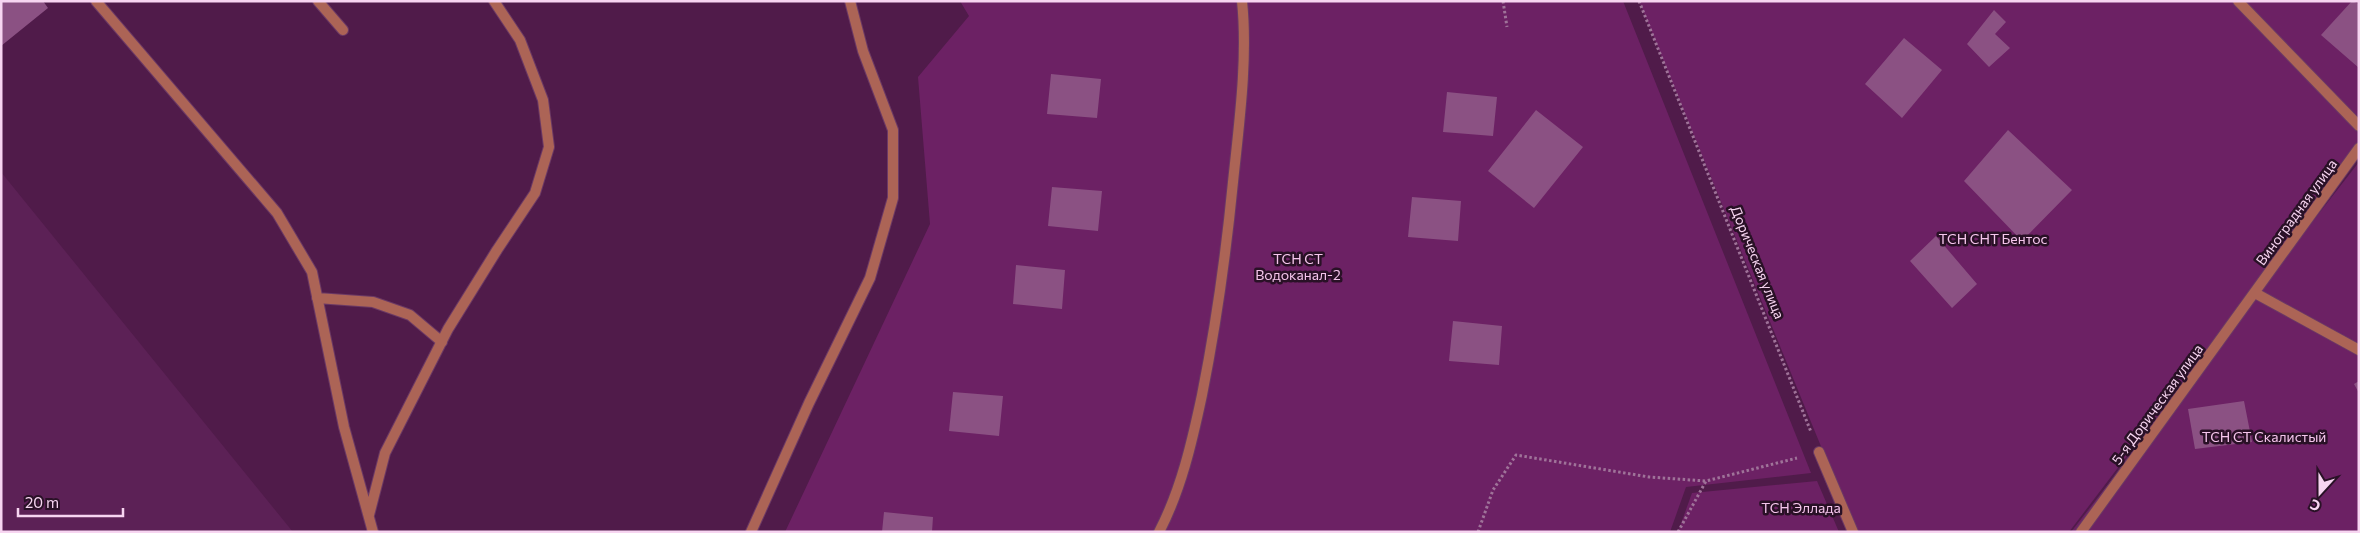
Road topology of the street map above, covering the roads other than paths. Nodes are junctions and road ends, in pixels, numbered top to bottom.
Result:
1 (96, 1) edge
2 (318, 1) edge
3 (494, 1) edge
4 (850, 1) edge
5 (1242, 1) edge
6 (2238, 1) edge
7 (343, 30) dead end
8 (2359, 126) edge
9 (2359, 148) edge
10 (2255, 293) junction
11 (317, 298) junction
12 (442, 342) junction
13 (2359, 350) edge
14 (1819, 452) road end
15 (368, 516) junction
16 (373, 532) edge
17 (751, 532) edge
18 (1159, 532) edge
19 (1853, 532) edge
20 (2081, 532) edge

1 - 11 lane
2 - 7 lane
3 - 12 lane
4 - 17 lane
5 - 18 lane
6 - 8 lane
9 - 10 lane, Виноградная улица
10 - 13 lane
10 - 20 lane, 5-я Дорическая улица
11 - 12 lane
11 - 15 lane
12 - 15 lane
14 - 19 lane
15 - 16 lane

